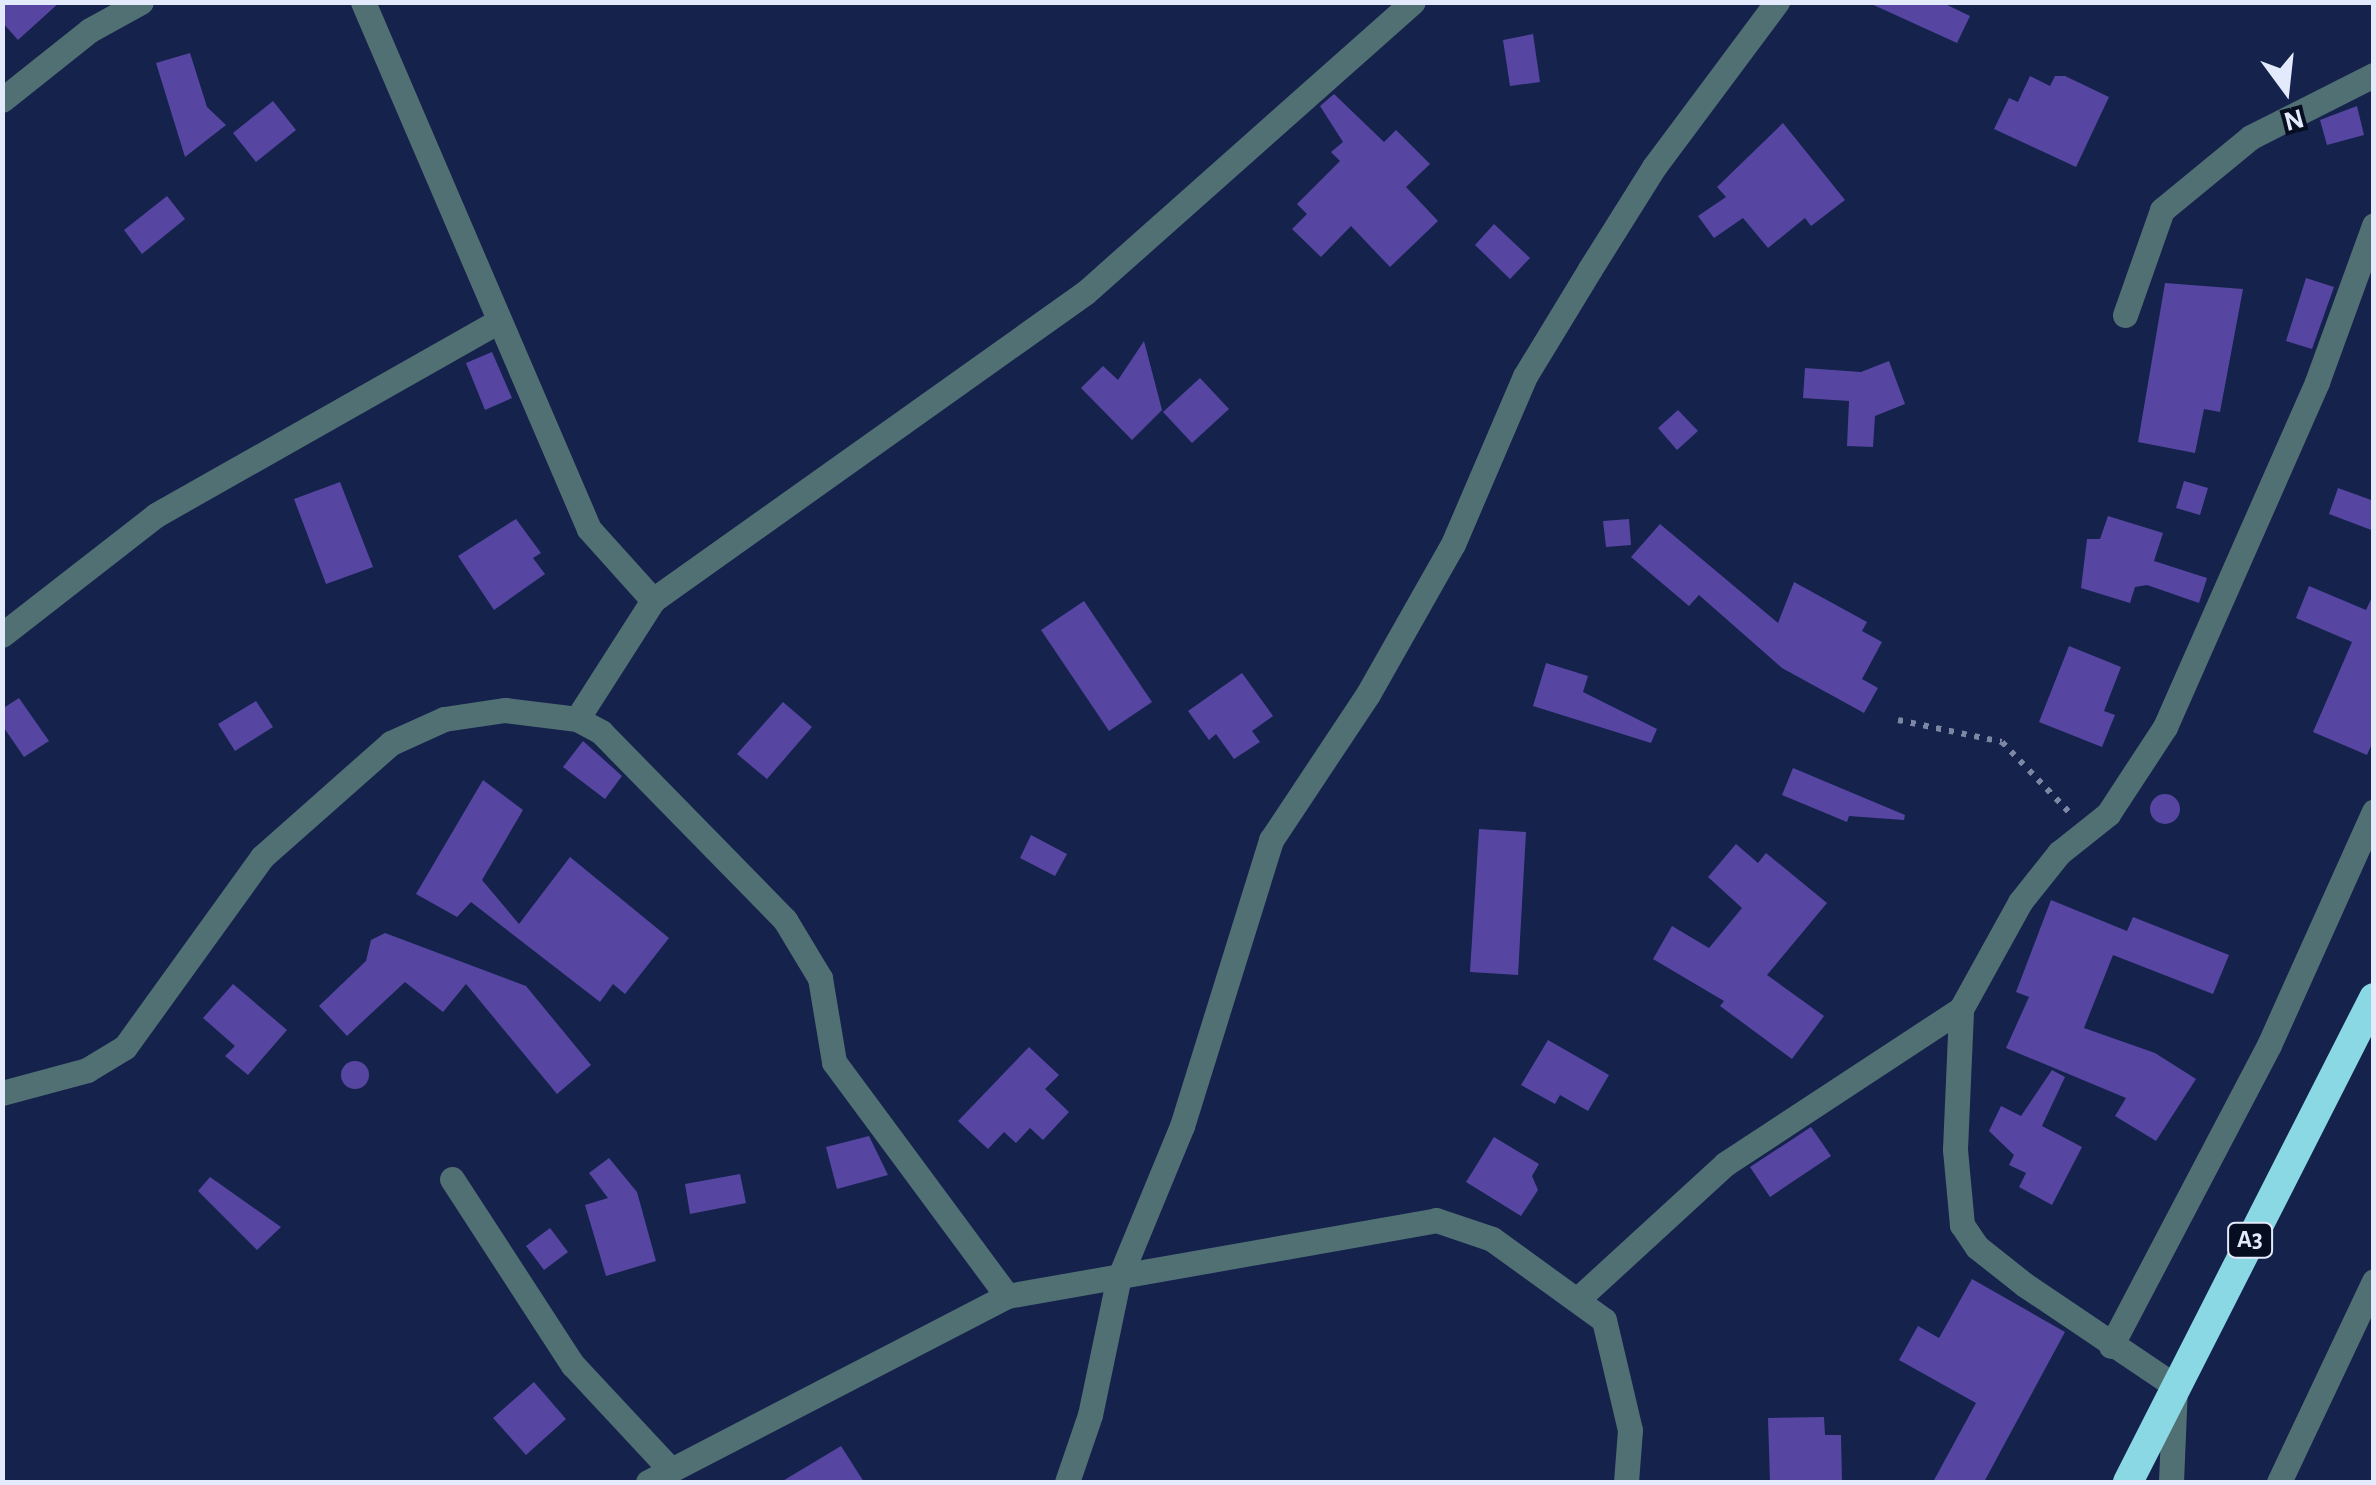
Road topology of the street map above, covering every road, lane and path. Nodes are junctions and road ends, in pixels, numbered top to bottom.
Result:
1 (141, 2) edge
2 (363, 2) edge
3 (1414, 2) edge
4 (1777, 2) edge
5 (2374, 76) edge
6 (2, 100) edge
7 (2374, 225) edge
8 (2126, 314) dead end
9 (499, 320) junction
10 (653, 600) junction
11 (2, 635) edge
12 (577, 719) junction
13 (1898, 720) dead end
14 (2374, 812) edge
15 (2087, 831) junction
16 (2374, 998) edge
17 (1961, 1009) junction
18 (2, 1093) edge
19 (452, 1179) dead end
20 (2374, 1280) edge
21 (1118, 1281) junction
22 (1008, 1296) junction
23 (1580, 1297) junction
24 (2111, 1346) junction
25 (2175, 1386) junction
26 (659, 1475) edge
27 (1067, 1482) edge
28 (1626, 1482) edge
29 (2128, 1482) edge
30 (2171, 1482) edge
31 (2279, 1482) edge

1 - 6 street
2 - 9 street
3 - 10 street
4 - 21 street
5 - 8 street
7 - 15 street
9 - 10 street
9 - 11 street
10 - 12 street
12 - 18 street
12 - 22 street
13 - 15 path
14 - 24 street
15 - 17 street
16 - 25 highway, A3
17 - 23 street
17 - 24 street
19 - 26 street
20 - 31 street
21 - 22 street
21 - 23 street
21 - 27 street
22 - 26 street
23 - 28 street
24 - 25 street
25 - 29 highway, A3
25 - 30 street

